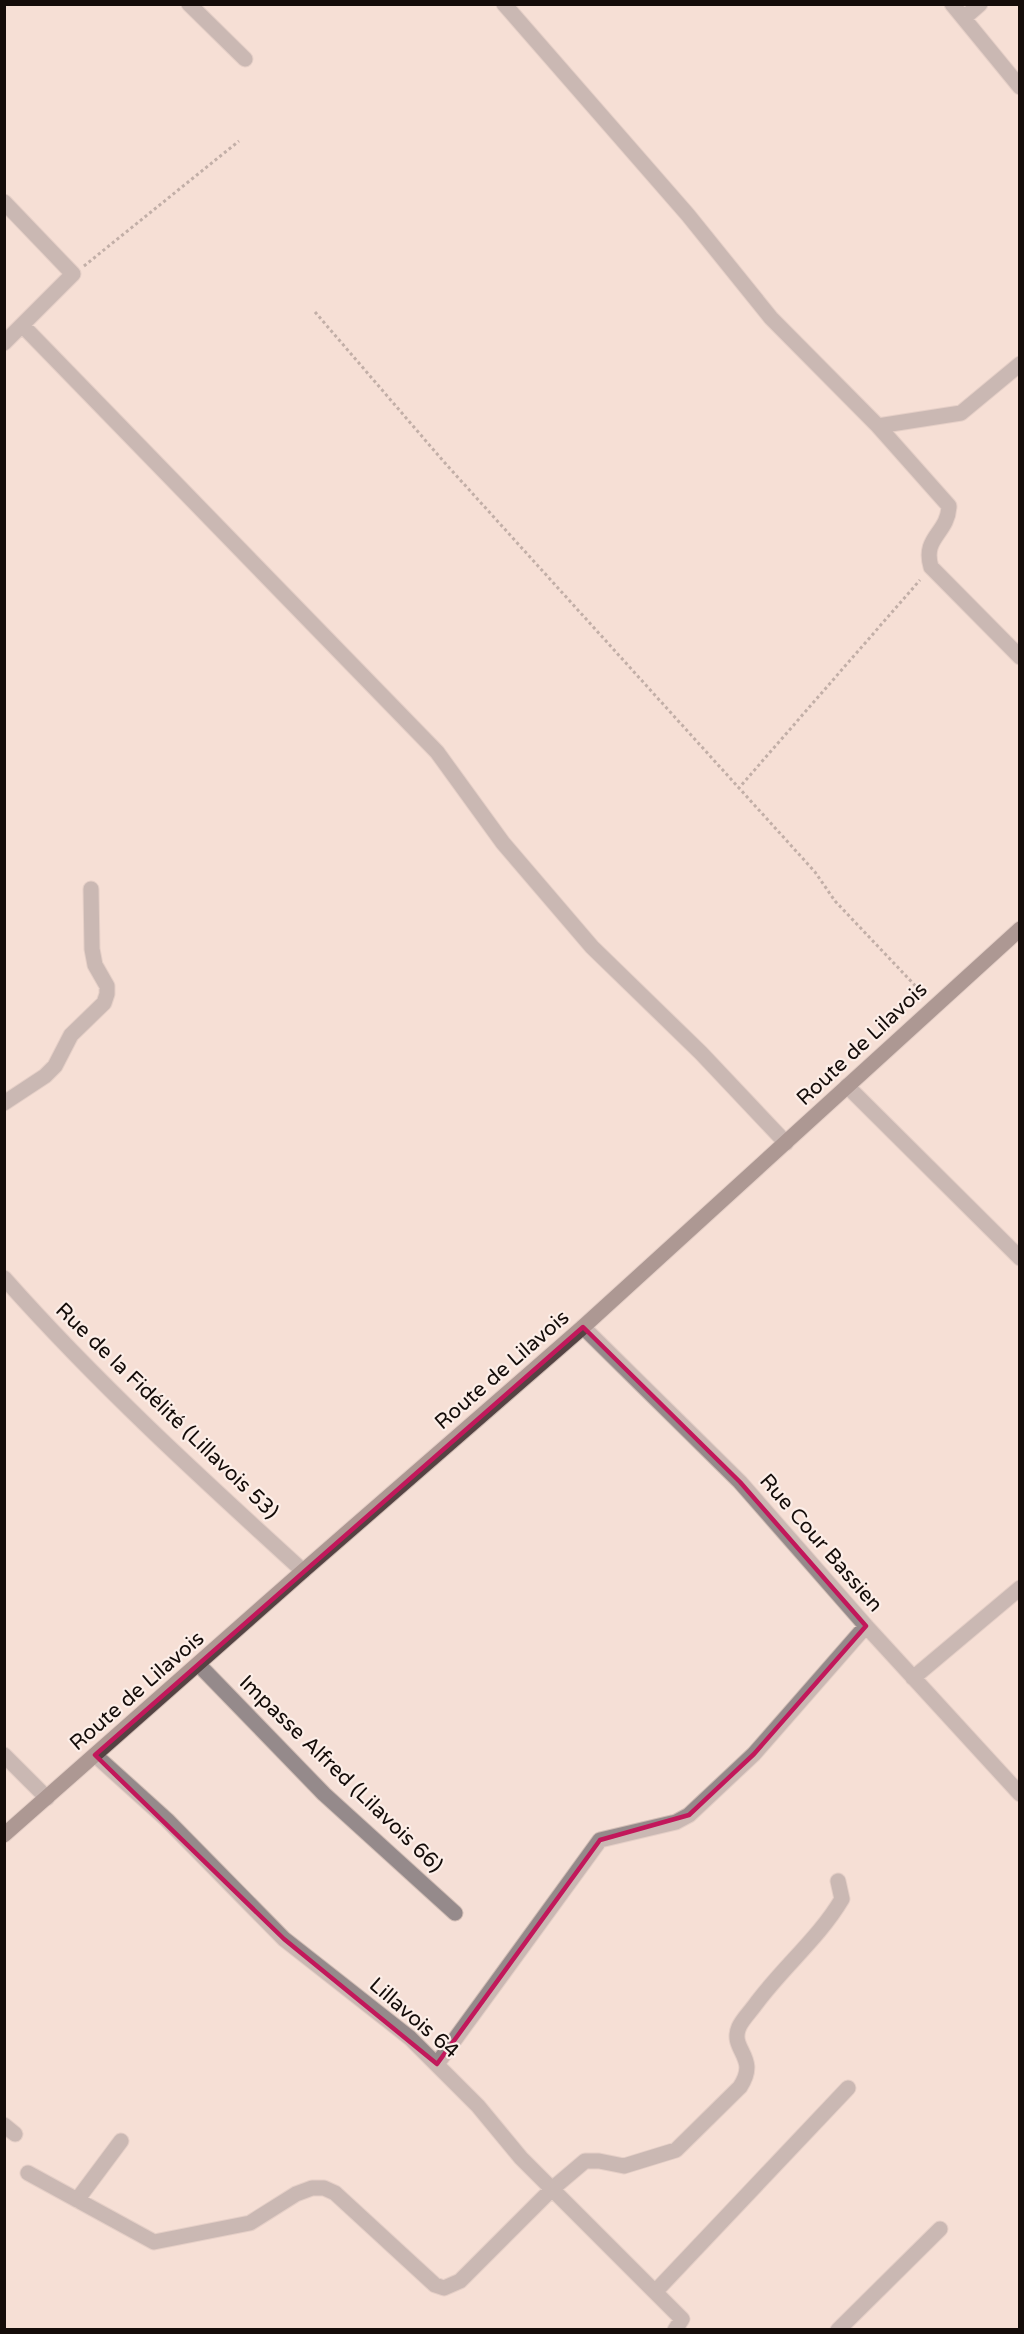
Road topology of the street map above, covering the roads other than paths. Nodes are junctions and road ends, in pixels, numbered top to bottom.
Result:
1 (189, 4) edge
2 (504, 4) edge
3 (952, 4) edge
4 (980, 4) edge
5 (964, 18) junction
6 (245, 59) dead end
7 (1020, 87) edge
8 (4, 202) edge
9 (23, 326) junction
10 (4, 343) edge
11 (1020, 364) edge
12 (878, 426) junction
13 (1020, 657) edge
14 (91, 889) dead end
15 (1020, 928) edge
16 (847, 1086) junction
17 (4, 1103) edge
18 (786, 1143) junction
19 (1020, 1258) edge
20 (4, 1278) edge
21 (583, 1327) junction
22 (303, 1571) junction
23 (1020, 1588) edge
24 (866, 1626) junction
25 (199, 1665) junction
26 (913, 1678) junction
27 (4, 1755) edge
28 (95, 1755) junction
29 (1020, 1794) edge
30 (47, 1798) junction
31 (4, 1835) edge
32 (838, 1881) dead end
33 (455, 1913) dead end
34 (437, 2064) junction
35 (848, 2088) dead end
36 (121, 2141) dead end
37 (28, 2173) dead end
38 (552, 2188) junction
39 (77, 2200) junction
40 (940, 2229) dead end
41 (655, 2292) junction
42 (683, 2326) edge
43 (838, 2330) edge

1 - 6 street
2 - 12 street
3 - 5 street
4 - 5 street
5 - 7 street
8 - 9 street
9 - 10 street
9 - 18 street
11 - 12 street
12 - 13 street
14 - 17 street
15 - 16 main road, Route de Lilavois
16 - 18 main road, Route de Lilavois
16 - 19 street
18 - 21 main road, Route de Lilavois
20 - 22 street, Rue de la Fidélité (Lillavois 53)
21 - 22 main road, Route de Lilavois
21 - 24 street, Rue Cour Bassien
22 - 25 main road, Route de Lilavois
23 - 26 street
24 - 26 street, Rue Cour Bassien
24 - 34 street
25 - 28 main road, Route de Lilavois
25 - 33 street, Impasse Alfred (Lilavois 66)
26 - 29 street, Rue Cour Bassien
27 - 30 street
28 - 30 main road, Route de Lilavois
28 - 34 street, Lillavois 64
30 - 31 main road, Route de Lilavois
32 - 38 street
34 - 38 street, Lillavois 64
35 - 41 street
36 - 39 street
37 - 39 street
38 - 39 street
38 - 41 street, Lillavois 64
40 - 43 street
41 - 42 street, Lillavois 64

